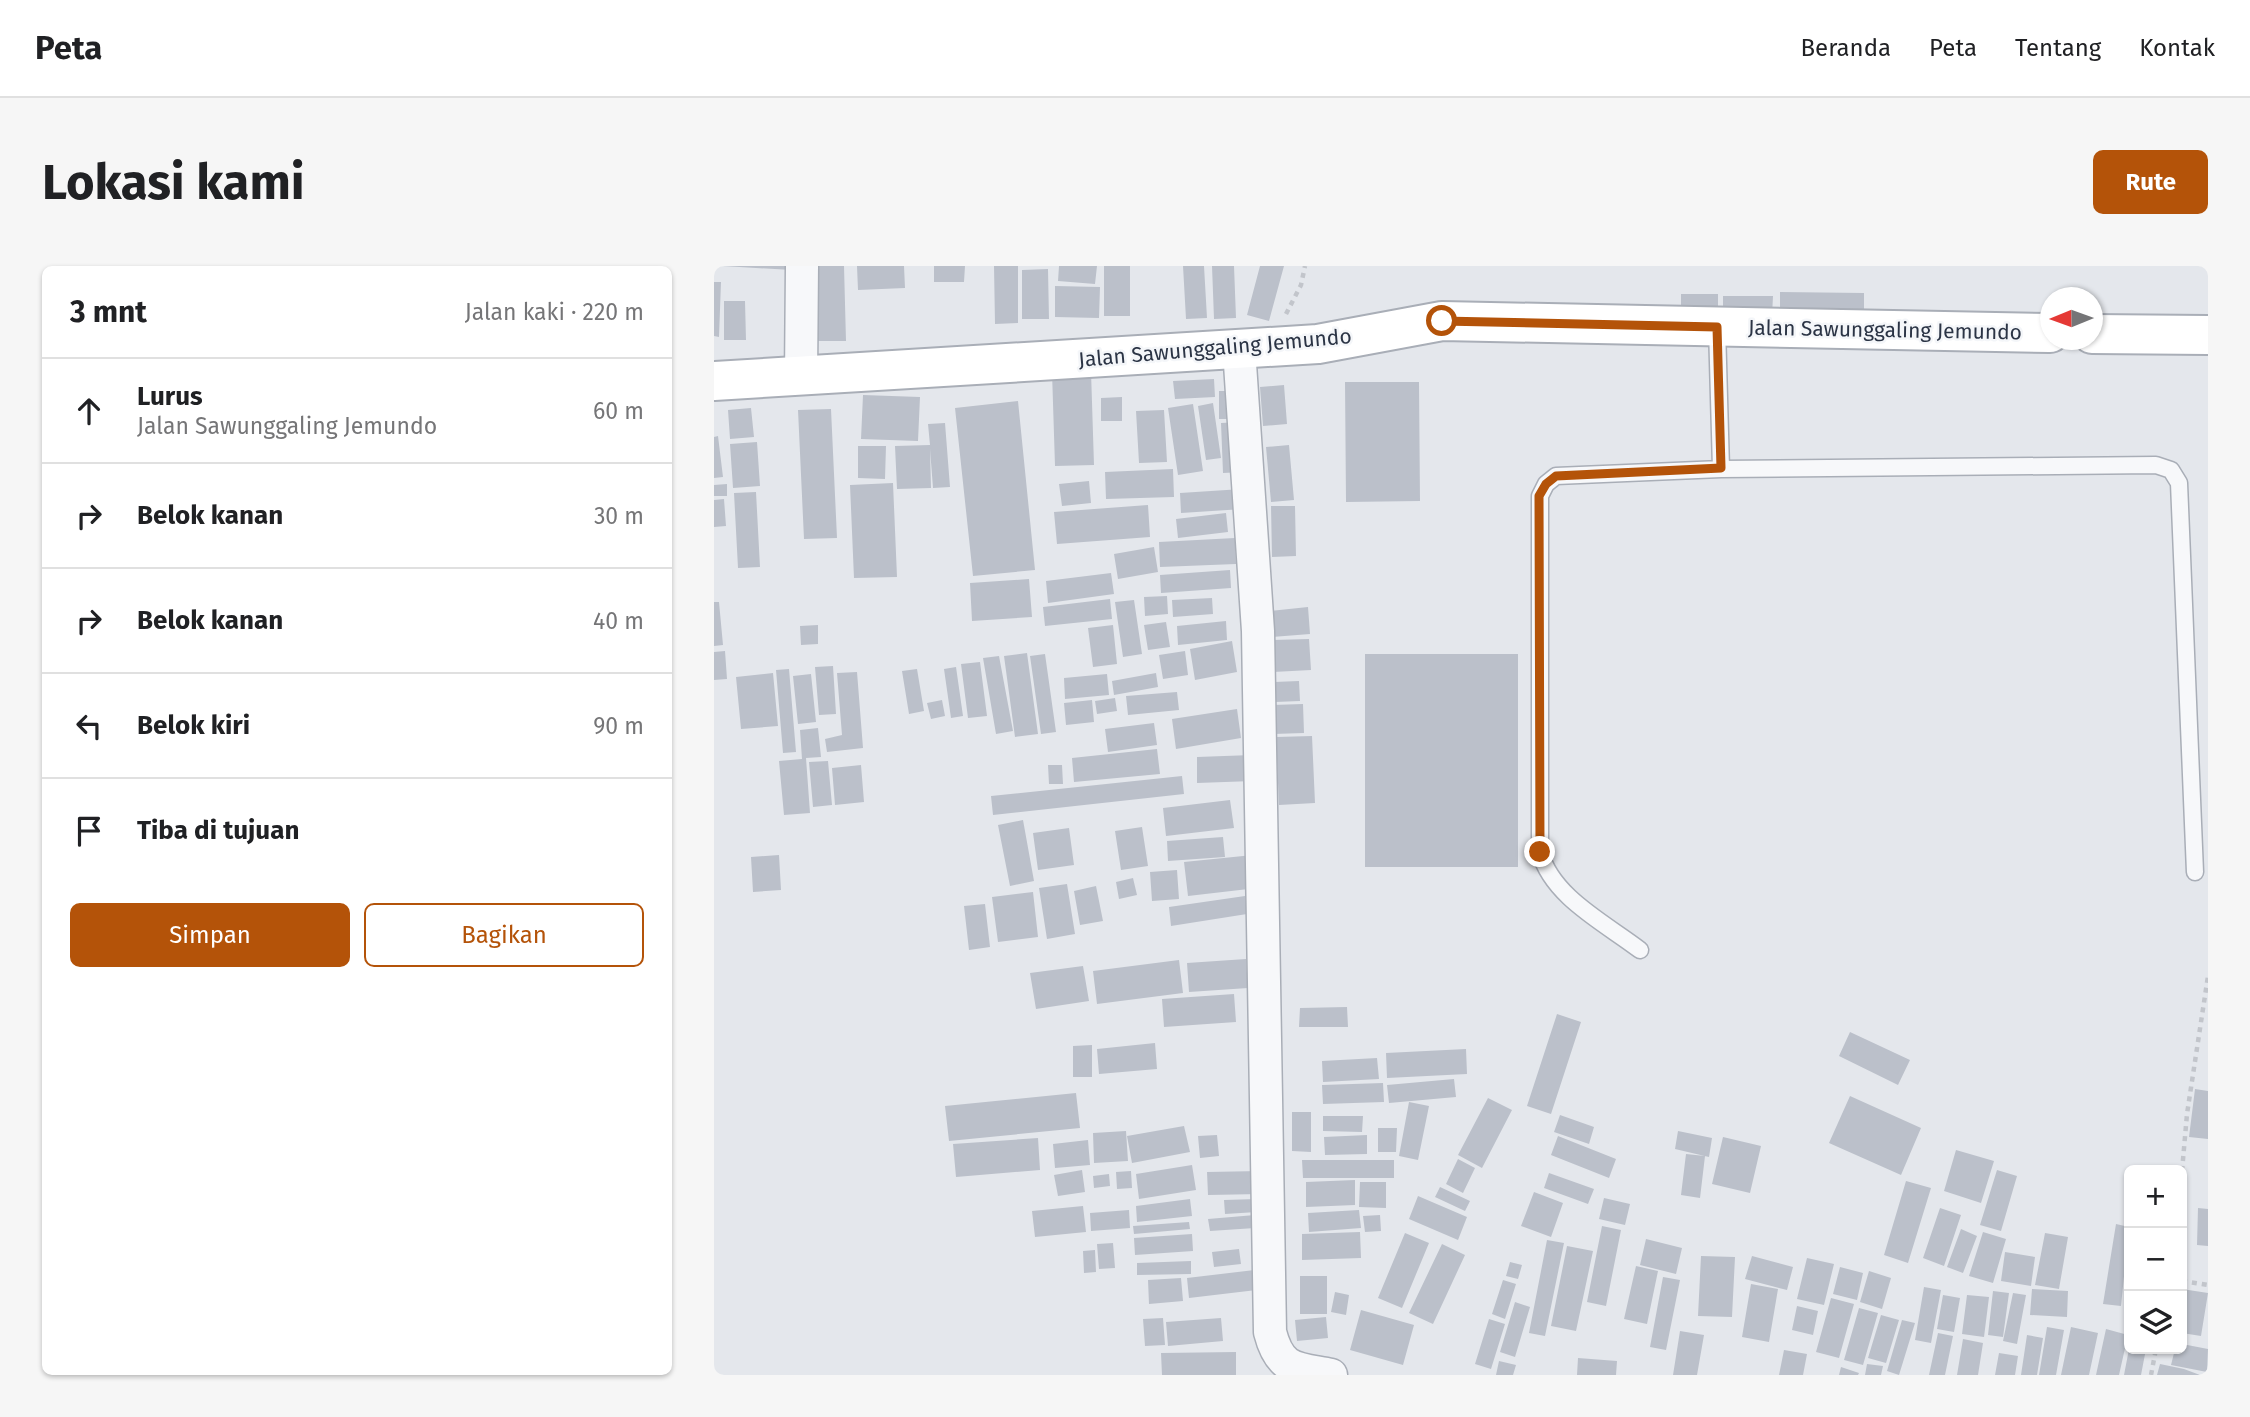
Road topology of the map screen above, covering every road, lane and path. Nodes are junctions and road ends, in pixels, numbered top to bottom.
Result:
1 (802, 266) edge
2 (1305, 266) edge
3 (1717, 327) junction
4 (2040, 333) edge
5 (2103, 334) edge
6 (2208, 335) edge
7 (1254, 348) junction
8 (801, 377) junction
9 (714, 381) edge
10 (1721, 468) junction
11 (2195, 872) dead end
12 (1640, 950) dead end
13 (2208, 976) edge
14 (2183, 1165) edge
15 (2187, 1282) edge
16 (2208, 1285) edge
17 (2155, 1354) edge
18 (1331, 1375) edge
19 (2151, 1375) edge

1 - 8 street
2 - 7 path
3 - 4 main road, Jalan Sawunggaling Jemundo
3 - 7 main road, Jalan Sawunggaling Jemundo
3 - 10 lane
5 - 6 main road
7 - 8 main road, Jalan Sawunggaling Jemundo
7 - 18 street
8 - 9 main road, Jalan Sawunggaling Jemundo
10 - 11 lane
10 - 12 lane
13 - 14 path
15 - 16 path
17 - 19 path

